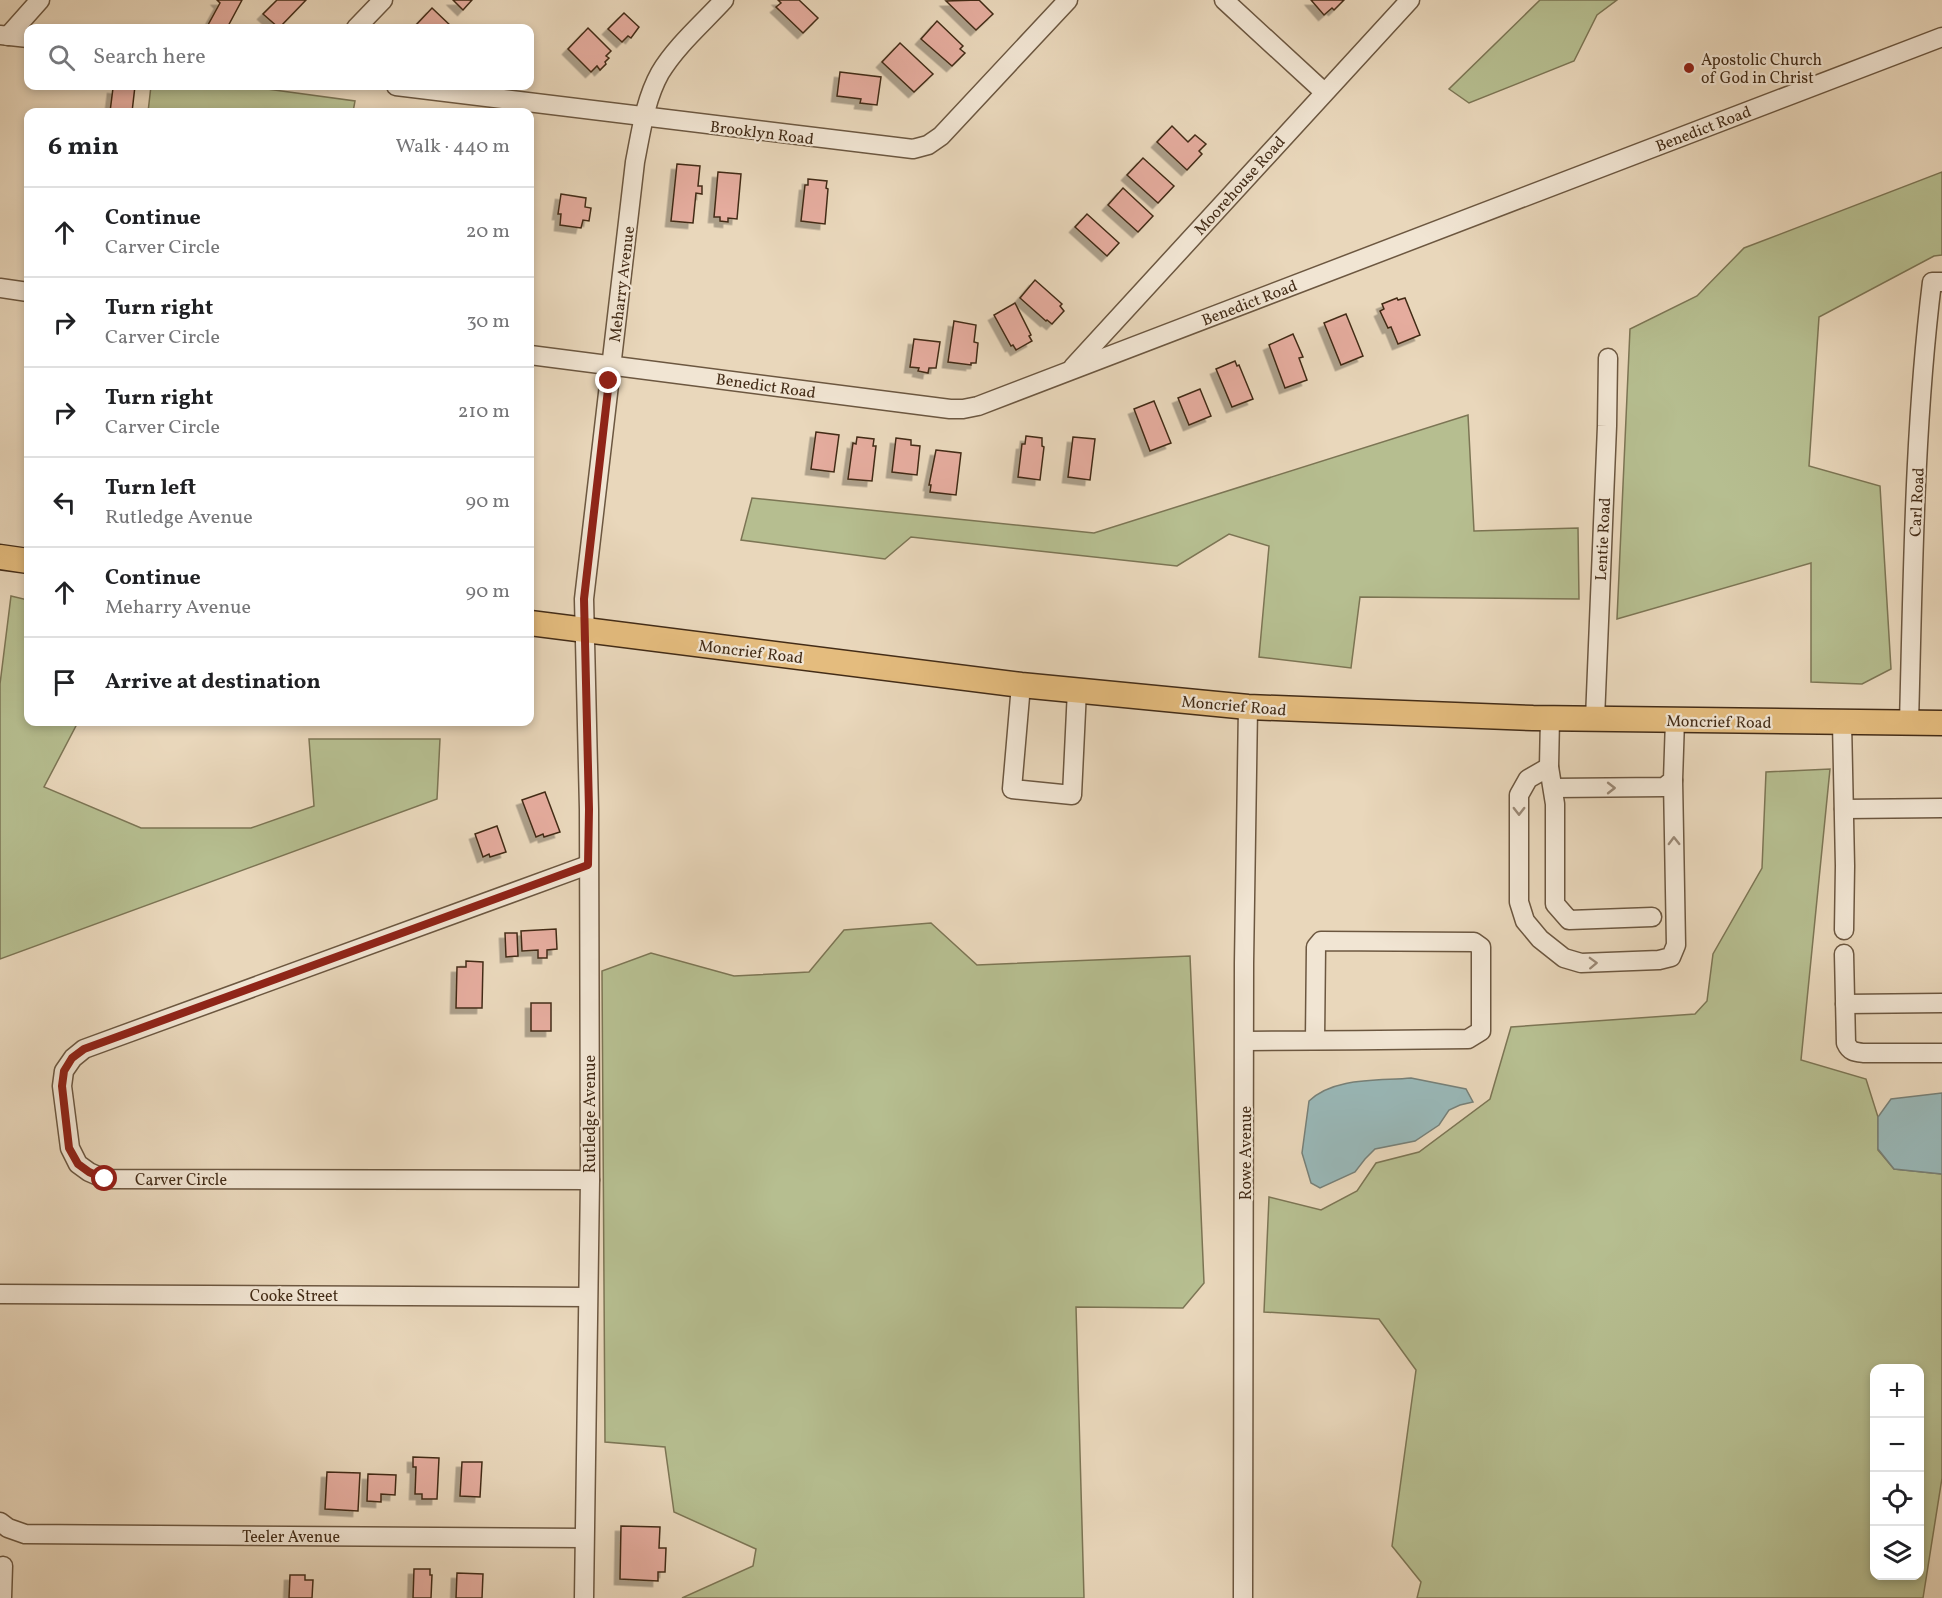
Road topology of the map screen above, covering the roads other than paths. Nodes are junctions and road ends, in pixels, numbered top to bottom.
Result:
1 (40, 0) edge
2 (383, 0) edge
3 (724, 0) edge
4 (1068, 0) edge
5 (1224, 0) edge
6 (1410, 0) edge
7 (360, 24) edge
8 (4, 35) edge
9 (1942, 37) edge
10 (24, 38) edge
11 (428, 90) edge
12 (1324, 92) junction
13 (644, 117) junction
14 (1937, 282) edge
15 (0, 288) edge
16 (24, 291) edge
17 (534, 355) edge
18 (1608, 358) dead end
19 (611, 364) junction
20 (1069, 370) junction
21 (0, 557) edge
22 (24, 560) edge
23 (534, 624) edge
24 (586, 630) junction
25 (1022, 685) junction
26 (1077, 690) junction
27 (1248, 707) junction
28 (1550, 718) junction
29 (1595, 719) junction
30 (1675, 720) junction
31 (1842, 722) junction
32 (1908, 723) junction
33 (1942, 723) edge
34 (1549, 767) junction
35 (1673, 780) junction
36 (1552, 788) junction
37 (1942, 808) edge
38 (1844, 809) junction
39 (588, 865) junction
40 (1652, 917) dead end
41 (1844, 930) dead end
42 (1844, 954) dead end
43 (1942, 1003) edge
44 (1845, 1004) junction
45 (1315, 1040) junction
46 (1245, 1041) junction
47 (1942, 1053) edge
48 (590, 1180) junction
49 (0, 1294) edge
50 (587, 1297) junction
51 (0, 1522) edge
52 (585, 1538) junction
53 (3, 1566) dead end
54 (2, 1598) edge
55 (584, 1598) edge
56 (1243, 1598) edge

1 - 8 street
2 - 7 street
3 - 13 street, Meharry Avenue
4 - 13 street, Brooklyn Road
5 - 12 street
6 - 12 street, Moorehouse Road
8 - 10 street
9 - 20 street, Benedict Road
11 - 13 street, Brooklyn Road
12 - 20 street, Moorehouse Road
13 - 19 street, Meharry Avenue
14 - 32 street, Carl Road
15 - 16 street
17 - 19 street, Benedict Road
18 - 29 street, Lentie Road
19 - 20 street, Benedict Road
19 - 24 street, Meharry Avenue
21 - 22 main road
23 - 24 main road, Moncrief Road
24 - 25 main road, Moncrief Road
24 - 39 street, Rutledge Avenue
25 - 26 main road, Moncrief Road
25 - 26 street
26 - 27 main road, Moncrief Road
27 - 28 main road, Moncrief Road
27 - 46 street, Rowe Avenue
28 - 29 main road, Moncrief Road
28 - 34 street
29 - 30 main road, Moncrief Road
30 - 31 main road, Moncrief Road
30 - 35 street
31 - 32 main road, Moncrief Road
31 - 38 street
32 - 33 main road, Moncrief Road
34 -> 35 street
34 - 36 street
36 -> 35 street
36 - 40 street
37 - 38 street
38 - 41 street
39 - 48 street, Rutledge Avenue
39 - 48 street, Carver Circle
42 - 44 street
43 - 44 street
44 - 47 street
45 - 45 street
45 - 46 street
46 - 56 street, Rowe Avenue
48 - 50 street, Rutledge Avenue
49 - 50 street, Cooke Street
50 - 52 street, Rutledge Avenue
51 - 52 street, Teeler Avenue
52 - 55 street, Rutledge Avenue
53 - 54 street

